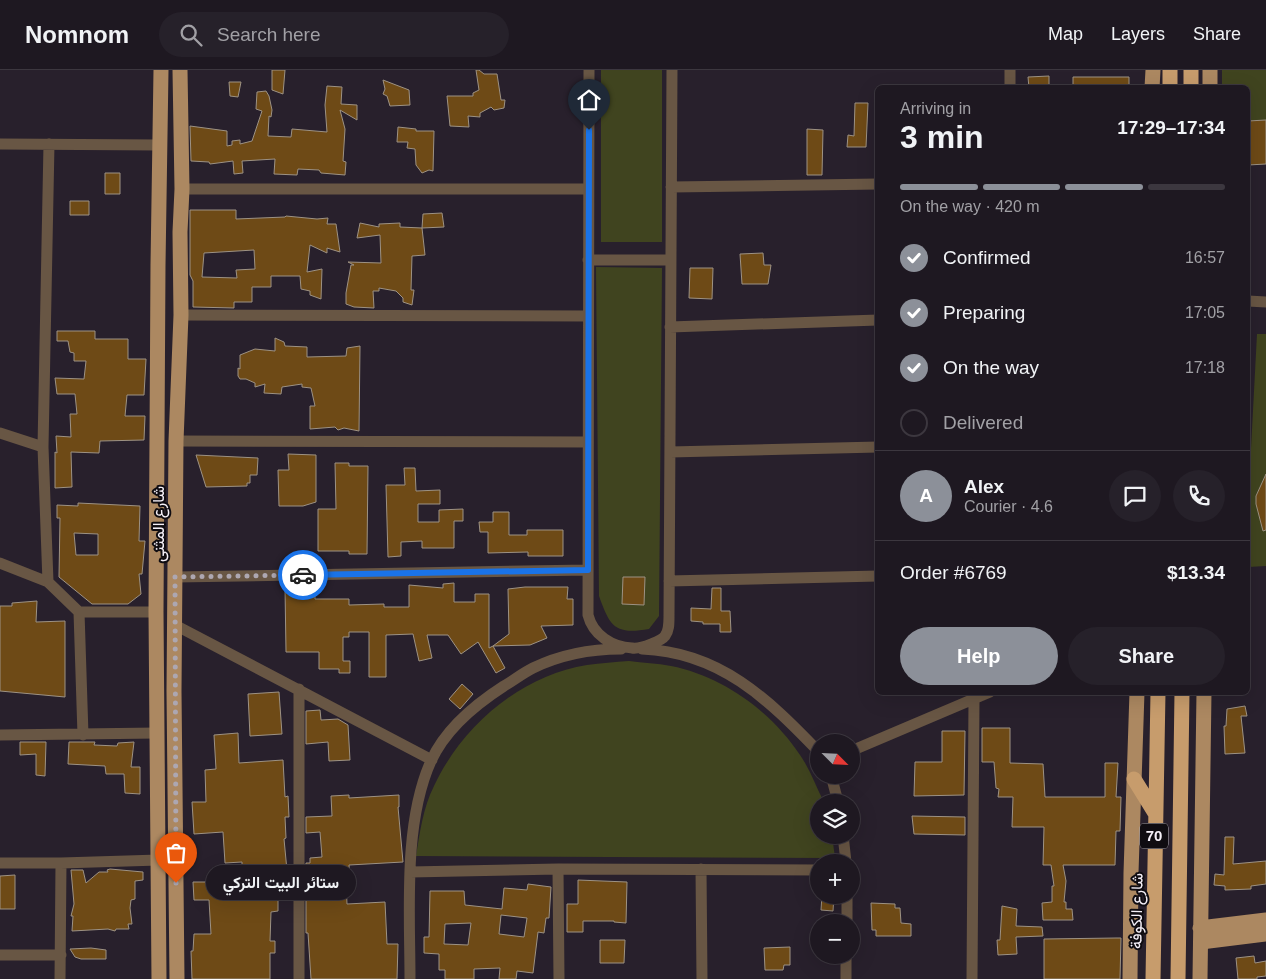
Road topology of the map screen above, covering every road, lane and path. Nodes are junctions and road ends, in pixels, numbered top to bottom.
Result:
1 (162, 70) edge
2 (180, 70) edge
3 (589, 70) edge
4 (672, 70) edge
5 (1010, 70) edge
6 (1153, 70) edge
7 (1170, 70) edge
8 (1191, 70) edge
9 (1210, 70) edge
10 (1010, 85) edge
11 (1152, 85) edge
12 (1170, 85) edge
13 (1191, 85) edge
14 (1210, 85) edge
15 (0, 144) edge
16 (49, 144) junction
17 (160, 146) junction
18 (875, 184) edge
19 (671, 187) junction
20 (182, 188) junction
21 (588, 189) junction
22 (180, 232) junction
23 (158, 235) junction
24 (588, 260) junction
25 (671, 260) junction
26 (158, 265) junction
27 (180, 265) junction
28 (1250, 302) edge
29 (1266, 302) edge
30 (181, 315) junction
31 (588, 316) junction
32 (875, 320) edge
33 (670, 327) junction
34 (0, 433) edge
35 (176, 441) junction
36 (588, 442) junction
37 (875, 446) edge
38 (43, 447) junction
39 (670, 452) junction
40 (0, 563) edge
41 (588, 570) junction
42 (875, 576) edge
43 (175, 577) junction
44 (48, 582) junction
45 (669, 582) junction
46 (80, 612) junction
47 (156, 612) junction
48 (175, 624) junction
49 (633, 649) junction
50 (175, 666) junction
51 (157, 667) junction
52 (299, 689) junction
53 (174, 691) junction
54 (157, 693) junction
55 (984, 695) edge
56 (1137, 695) edge
57 (1158, 695) edge
58 (1182, 695) edge
59 (1204, 695) edge
60 (974, 700) junction
61 (157, 733) junction
62 (0, 735) edge
63 (83, 735) junction
64 (810, 743) edge
65 (860, 747) edge
66 (432, 760) junction
67 (1134, 780) junction
68 (1155, 813) junction
69 (159, 860) junction
70 (0, 863) edge
71 (61, 863) junction
72 (558, 869) junction
73 (701, 869) junction
74 (810, 870) edge
75 (410, 872) junction
76 (1266, 920) edge
77 (1266, 934) edge
78 (1201, 935) junction
79 (0, 955) edge
80 (61, 955) junction
81 (846, 964) edge
82 (60, 979) edge
83 (158, 979) edge
84 (177, 979) edge
85 (299, 979) edge
86 (410, 979) edge
87 (559, 979) edge
88 (702, 979) edge
89 (846, 979) edge
90 (972, 979) edge
91 (1130, 979) edge
92 (1153, 979) edge
93 (1178, 979) edge
94 (1200, 979) edge

1 - 17 main road, شارع المثنى
2 - 20 main road, شارع المثنى
3 - 21 street
4 - 19 street
5 - 10 street
6 - 11 main road
7 - 12 highway
8 - 13 highway
9 - 14 main road
15 - 16 street
16 - 17 street
16 - 38 street
17 - 23 main road, شارع المثنى
18 - 19 street
19 - 25 street
20 - 21 street
20 - 22 main road, شارع المثنى
21 - 24 street
22 - 23 main road
22 - 27 main road, شارع المثنى
23 - 26 main road, شارع المثنى
24 - 25 street
24 - 31 street
25 - 33 street
26 - 27 main road
26 - 47 main road, شارع المثنى
27 - 30 main road, شارع المثنى
28 - 29 street
30 - 31 street
30 - 35 main road, شارع المثنى
31 - 36 street
32 - 33 street
33 - 39 street
34 - 38 street
35 - 36 street
35 - 43 main road, شارع المثنى
36 - 41 street
37 - 39 street
38 - 44 street
39 - 45 street
40 - 44 street
41 - 43 street
41 - 49 street
42 - 45 street
43 - 48 main road, شارع المثنى
44 - 46 street
45 - 49 street
46 - 47 street
46 - 63 street
47 - 51 main road, شارع المثنى
48 - 50 main road, شارع المثنى
48 - 52 street
49 - 64 street
49 - 66 street
50 - 51 main road
50 - 53 main road, شارع المثنى
51 - 54 main road, شارع المثنى
52 - 66 street
52 - 85 street
53 - 54 main road
53 - 84 main road, شارع المثنى
54 - 61 main road, شارع المثنى
55 - 60 street
56 - 67 main road
57 - 68 highway, شارع الكوفة / 70
58 - 93 highway, 70
59 - 78 main road
60 - 65 street
60 - 90 street
61 - 63 street
61 - 69 main road, شارع المثنى
62 - 63 street
66 - 75 street
67 - 68 highway
67 - 91 main road
68 - 92 highway, شارع الكوفة / 70
69 - 71 street
69 - 83 main road, شارع المثنى
70 - 71 street
71 - 80 street
72 - 73 street
72 - 75 street
72 - 87 street
73 - 74 street
73 - 88 street
75 - 86 street
76 - 78 main road
77 - 78 main road
78 - 94 main road
79 - 80 street
80 - 82 street
81 - 89 street

